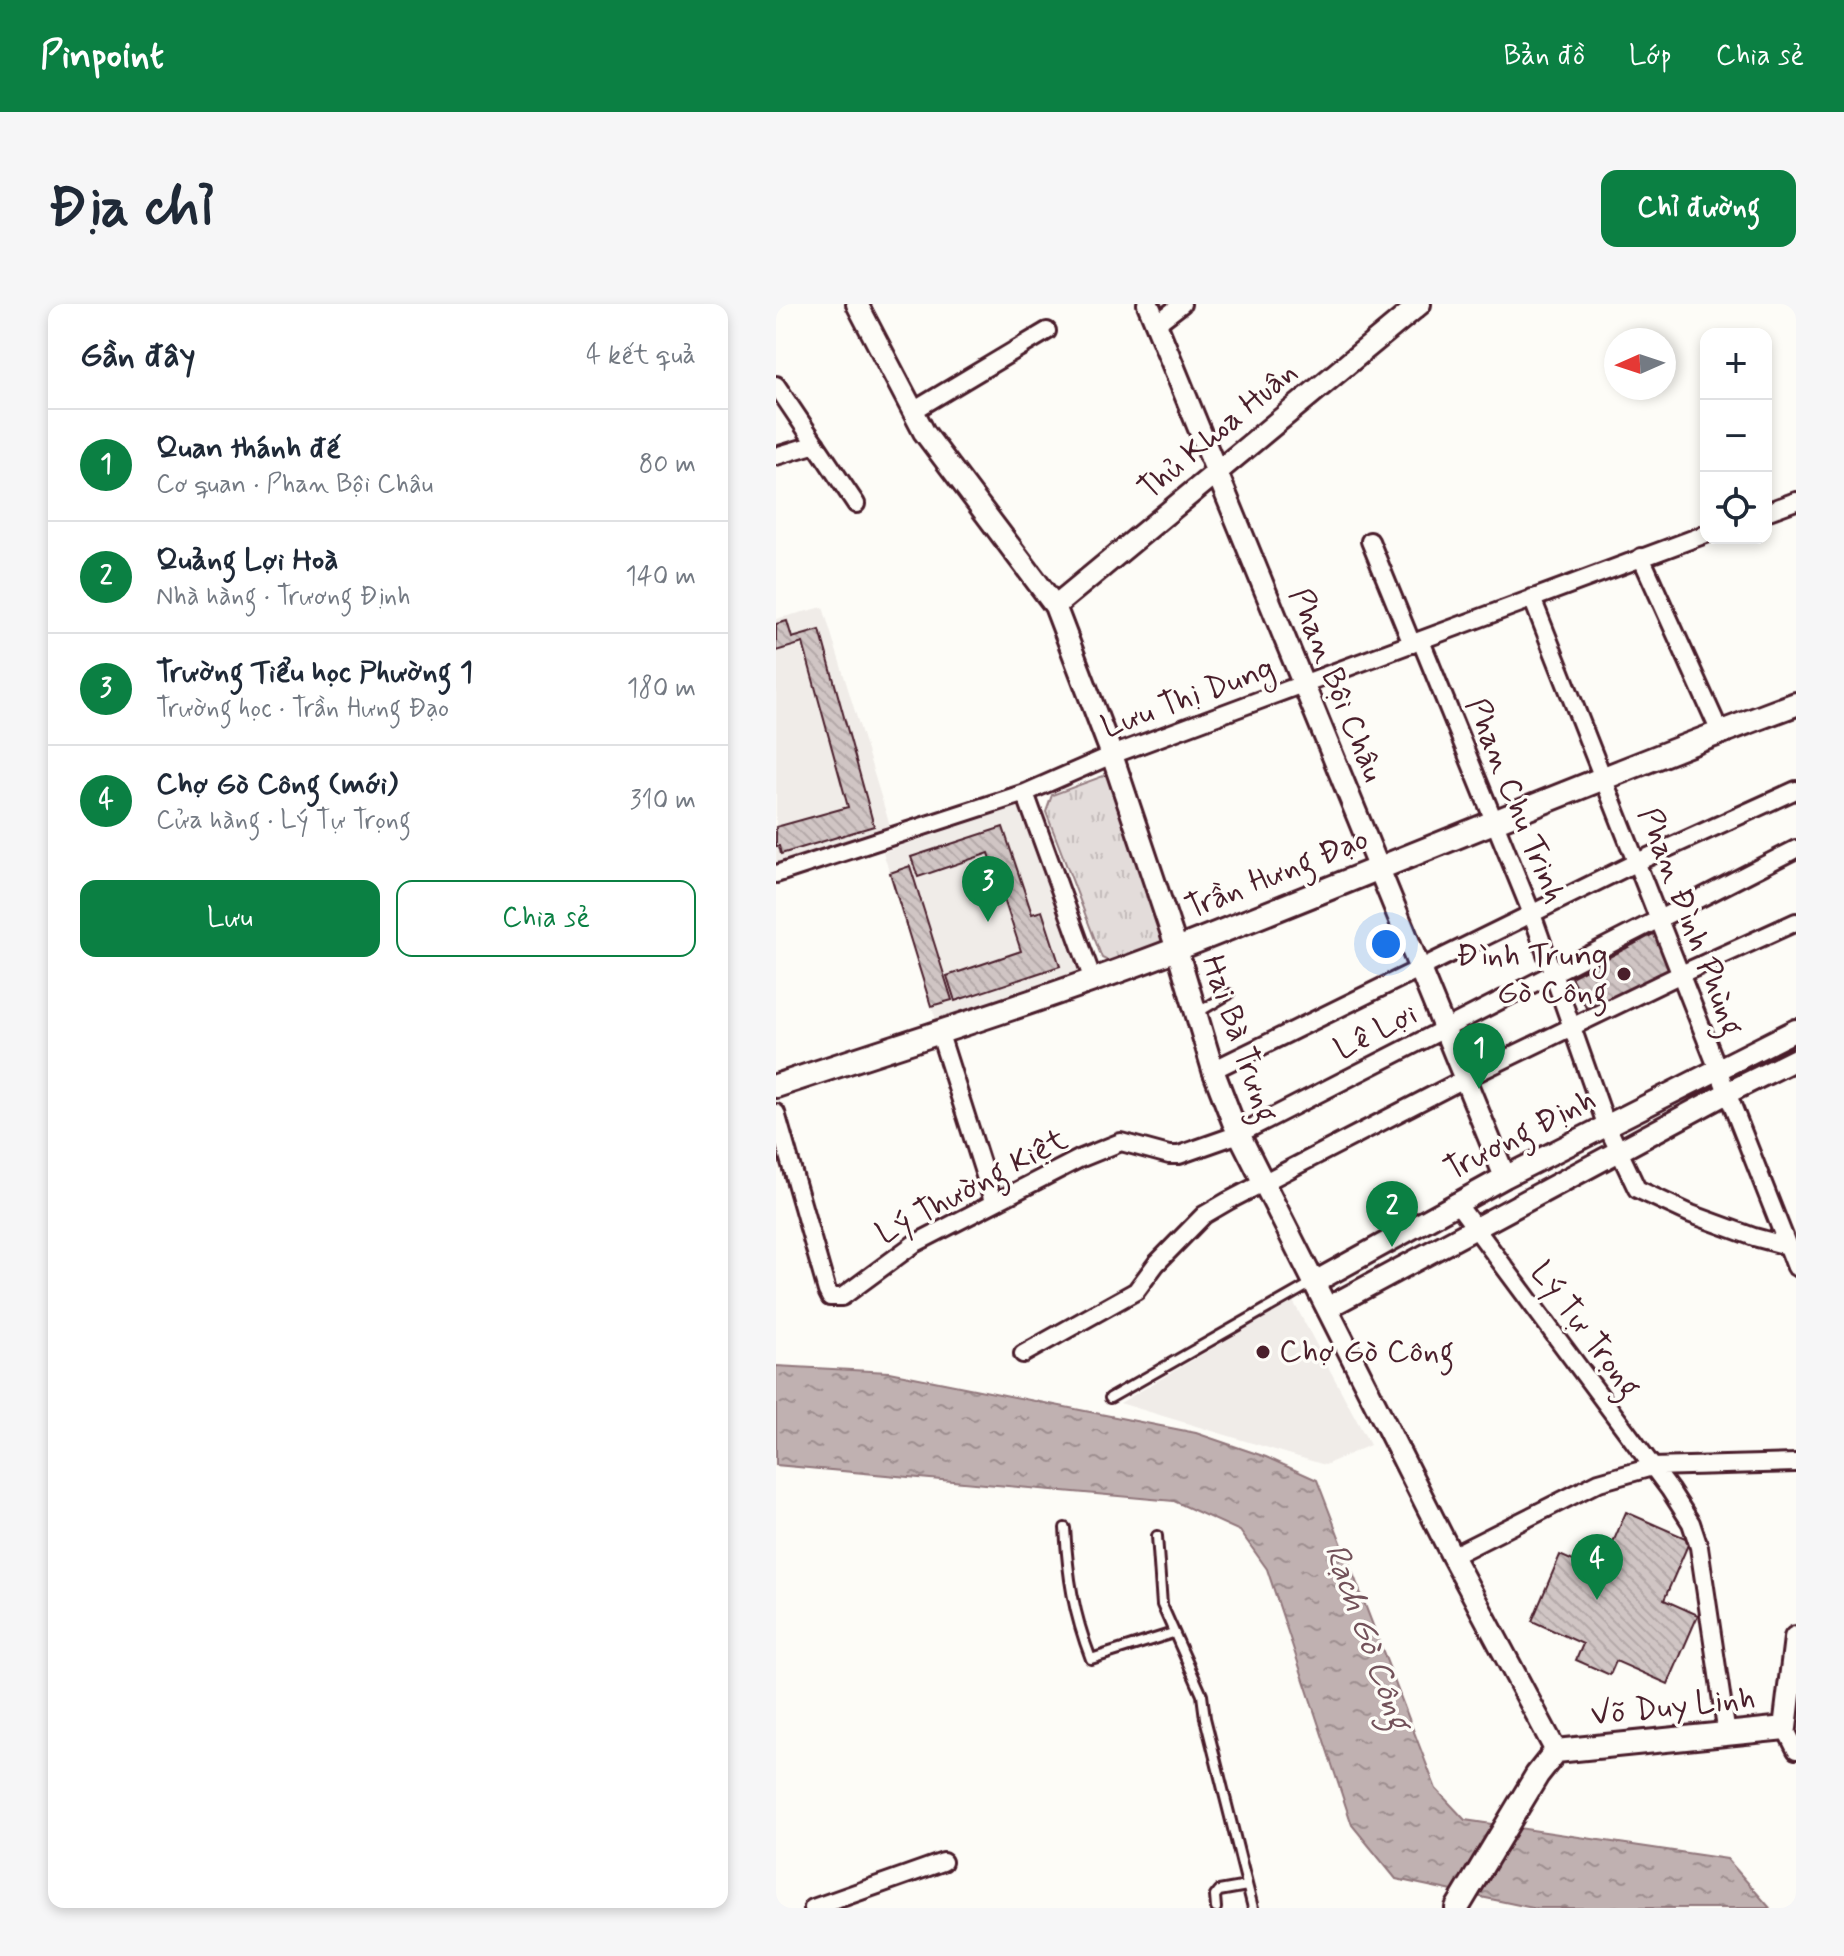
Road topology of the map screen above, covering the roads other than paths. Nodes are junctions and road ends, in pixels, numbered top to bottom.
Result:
1 (857, 304) edge
2 (1148, 304) edge
3 (1182, 304) edge
4 (1420, 304) edge
5 (1156, 324) junction
6 (1047, 331) dead end
7 (776, 385) edge
8 (913, 411) junction
9 (816, 444) junction
10 (776, 456) edge
11 (1217, 470) junction
12 (1796, 501) edge
13 (856, 504) dead end
14 (1772, 510) edge
15 (1700, 536) edge
16 (1370, 541) dead end
17 (1641, 557) junction
18 (1532, 598) junction
19 (1055, 606) junction
20 (1416, 643) junction
21 (1304, 685) junction
22 (1796, 704) edge
23 (1720, 732) junction
24 (1112, 755) junction
25 (1603, 778) junction
26 (1796, 790) edge
27 (1025, 793) junction
28 (1495, 822) junction
29 (1796, 849) edge
30 (1637, 862) junction
31 (1377, 867) junction
32 (776, 874) edge
33 (1532, 914) junction
34 (1659, 917) junction
35 (1796, 922) edge
36 (1177, 949) junction
37 (1421, 968) junction
38 (1552, 974) junction
39 (1681, 974) junction
40 (1093, 980) junction
41 (1229, 994) dead end
42 (1196, 1014) junction
43 (1573, 1027) junction
44 (1444, 1029) junction
45 (1796, 1030) edge
46 (939, 1031) junction
47 (1796, 1059) edge
48 (1213, 1070) junction
49 (1717, 1070) junction
50 (1464, 1079) junction
51 (776, 1086) edge
52 (1727, 1093) junction
53 (776, 1113) edge
54 (1606, 1124) junction
55 (1239, 1134) junction
56 (1618, 1152) junction
57 (1505, 1177) junction
58 (1263, 1183) junction
59 (993, 1201) junction
60 (1456, 1202) junction
61 (1474, 1227) junction
62 (1788, 1246) junction
63 (1796, 1267) edge
64 (1313, 1283) junction
65 (1327, 1308) junction
66 (1023, 1354) dead end
67 (1110, 1398) dead end
68 (1796, 1463) edge
69 (1652, 1467) junction
70 (1065, 1528) dead end
71 (1157, 1536) dead end
72 (1452, 1556) junction
73 (1173, 1633) junction
74 (1796, 1638) edge
75 (1790, 1728) edge
76 (1727, 1735) junction
77 (1796, 1750) edge
78 (1556, 1751) junction
79 (943, 1862) dead end
80 (1247, 1886) junction
81 (813, 1908) edge
82 (1216, 1908) edge
83 (1253, 1908) edge
84 (1457, 1908) edge

1 - 8 street, Hai Bà Trưng
2 - 5 street, Phan Bội Châu
3 - 5 street
4 - 11 street, Thủ Khoa Huân
5 - 11 street, Phan Bội Châu
6 - 8 street
7 - 9 street
8 - 19 street, Hai Bà Trưng
9 - 10 street
9 - 13 street
11 - 19 street, Thủ Khoa Huân
11 - 21 street, Phan Bội Châu
12 - 14 street
15 - 17 street, Lưu Thị Dung
16 - 20 street, Phan Chu Trinh
17 - 18 street, Lưu Thị Dung
17 - 23 street
18 - 20 street, Lưu Thị Dung
18 - 25 street, Phan Đình Phùng
19 - 24 street, Hai Bà Trưng
20 - 21 street, Lưu Thị Dung
20 - 28 street, Phan Chu Trinh
21 - 24 street, Lưu Thị Dung
21 - 31 street, Phan Bội Châu
22 - 23 main road, Trần Hưng Đạo
23 - 25 main road, Trần Hưng Đạo
24 - 27 street, Lưu Thị Dung
24 - 36 street, Hai Bà Trưng
25 - 28 main road, Trần Hưng Đạo
25 - 30 street, Phan Đình Phùng
26 - 30 street
27 - 32 street, Lưu Thị Dung
27 - 40 street
28 - 31 main road, Trần Hưng Đạo
28 - 33 street, Phan Chu Trinh
29 - 34 street, Lê Lợi
30 - 33 street
30 - 34 street, Phan Đình Phùng
31 - 36 main road, Trần Hưng Đạo
31 - 37 street, Phan Bội Châu
33 - 37 street
33 - 38 street, Phan Chu Trinh
34 - 38 street, Lê Lợi
34 - 39 street, Phan Đình Phùng
35 - 39 street
36 - 40 main road, Trần Hưng Đạo
36 - 42 street, Hai Bà Trưng
37 - 44 street, Phan Bội Châu
37 - 48 street
38 - 43 street, Phan Chu Trinh
38 - 44 street, Lê Lợi
39 - 43 street
39 - 49 street, Phan Đình Phùng
40 - 46 main road, Trần Hưng Đạo
41 - 42 lane
42 - 48 street, Hai Bà Trưng
43 - 50 street
43 - 54 street, Phan Chu Trinh
44 - 50 street, Phan Bội Châu
44 - 55 street, Lê Lợi
45 - 49 street, Trương Định
46 - 51 main road, Trần Hưng Đạo
46 - 59 street
47 - 52 street, Trương Định
48 - 55 street, Hai Bà Trưng
49 - 52 street, Phan Đình Phùng
49 - 54 street, Trương Định
50 - 57 street, Phan Bội Châu
50 - 58 street
52 - 56 street, Trương Định
52 - 62 street, Phan Đình Phùng
53 - 59 street, Lý Thường Kiệt
54 - 56 street, Phan Chu Trinh
54 - 57 street, Trương Định
55 - 58 street, Hai Bà Trưng
55 - 59 street, Lý Thường Kiệt
56 - 61 street, Trương Định
56 - 62 street, Phan Chu Trinh
57 - 60 street, Trương Định
58 - 64 street, Hai Bà Trưng
58 - 66 street
60 - 61 street, Lý Tự Trọng
60 - 64 street, Trương Định
61 - 65 street, Trương Định
61 - 69 street, Lý Tự Trọng
62 - 63 street, Phan Đình Phùng
64 - 65 street, Hai Bà Trưng
64 - 67 lane, Trương Định
65 - 72 street, Hai Bà Trưng
68 - 69 street
69 - 72 street
69 - 76 street, Lý Tự Trọng
70 - 73 lane
71 - 73 lane
72 - 78 street, Hai Bà Trưng
73 - 80 lane
74 - 75 main road
75 - 76 main road, Võ Duy Linh
75 - 77 street
76 - 78 main road, Võ Duy Linh
78 - 84 main road
79 - 81 street
80 - 82 lane
80 - 83 lane

